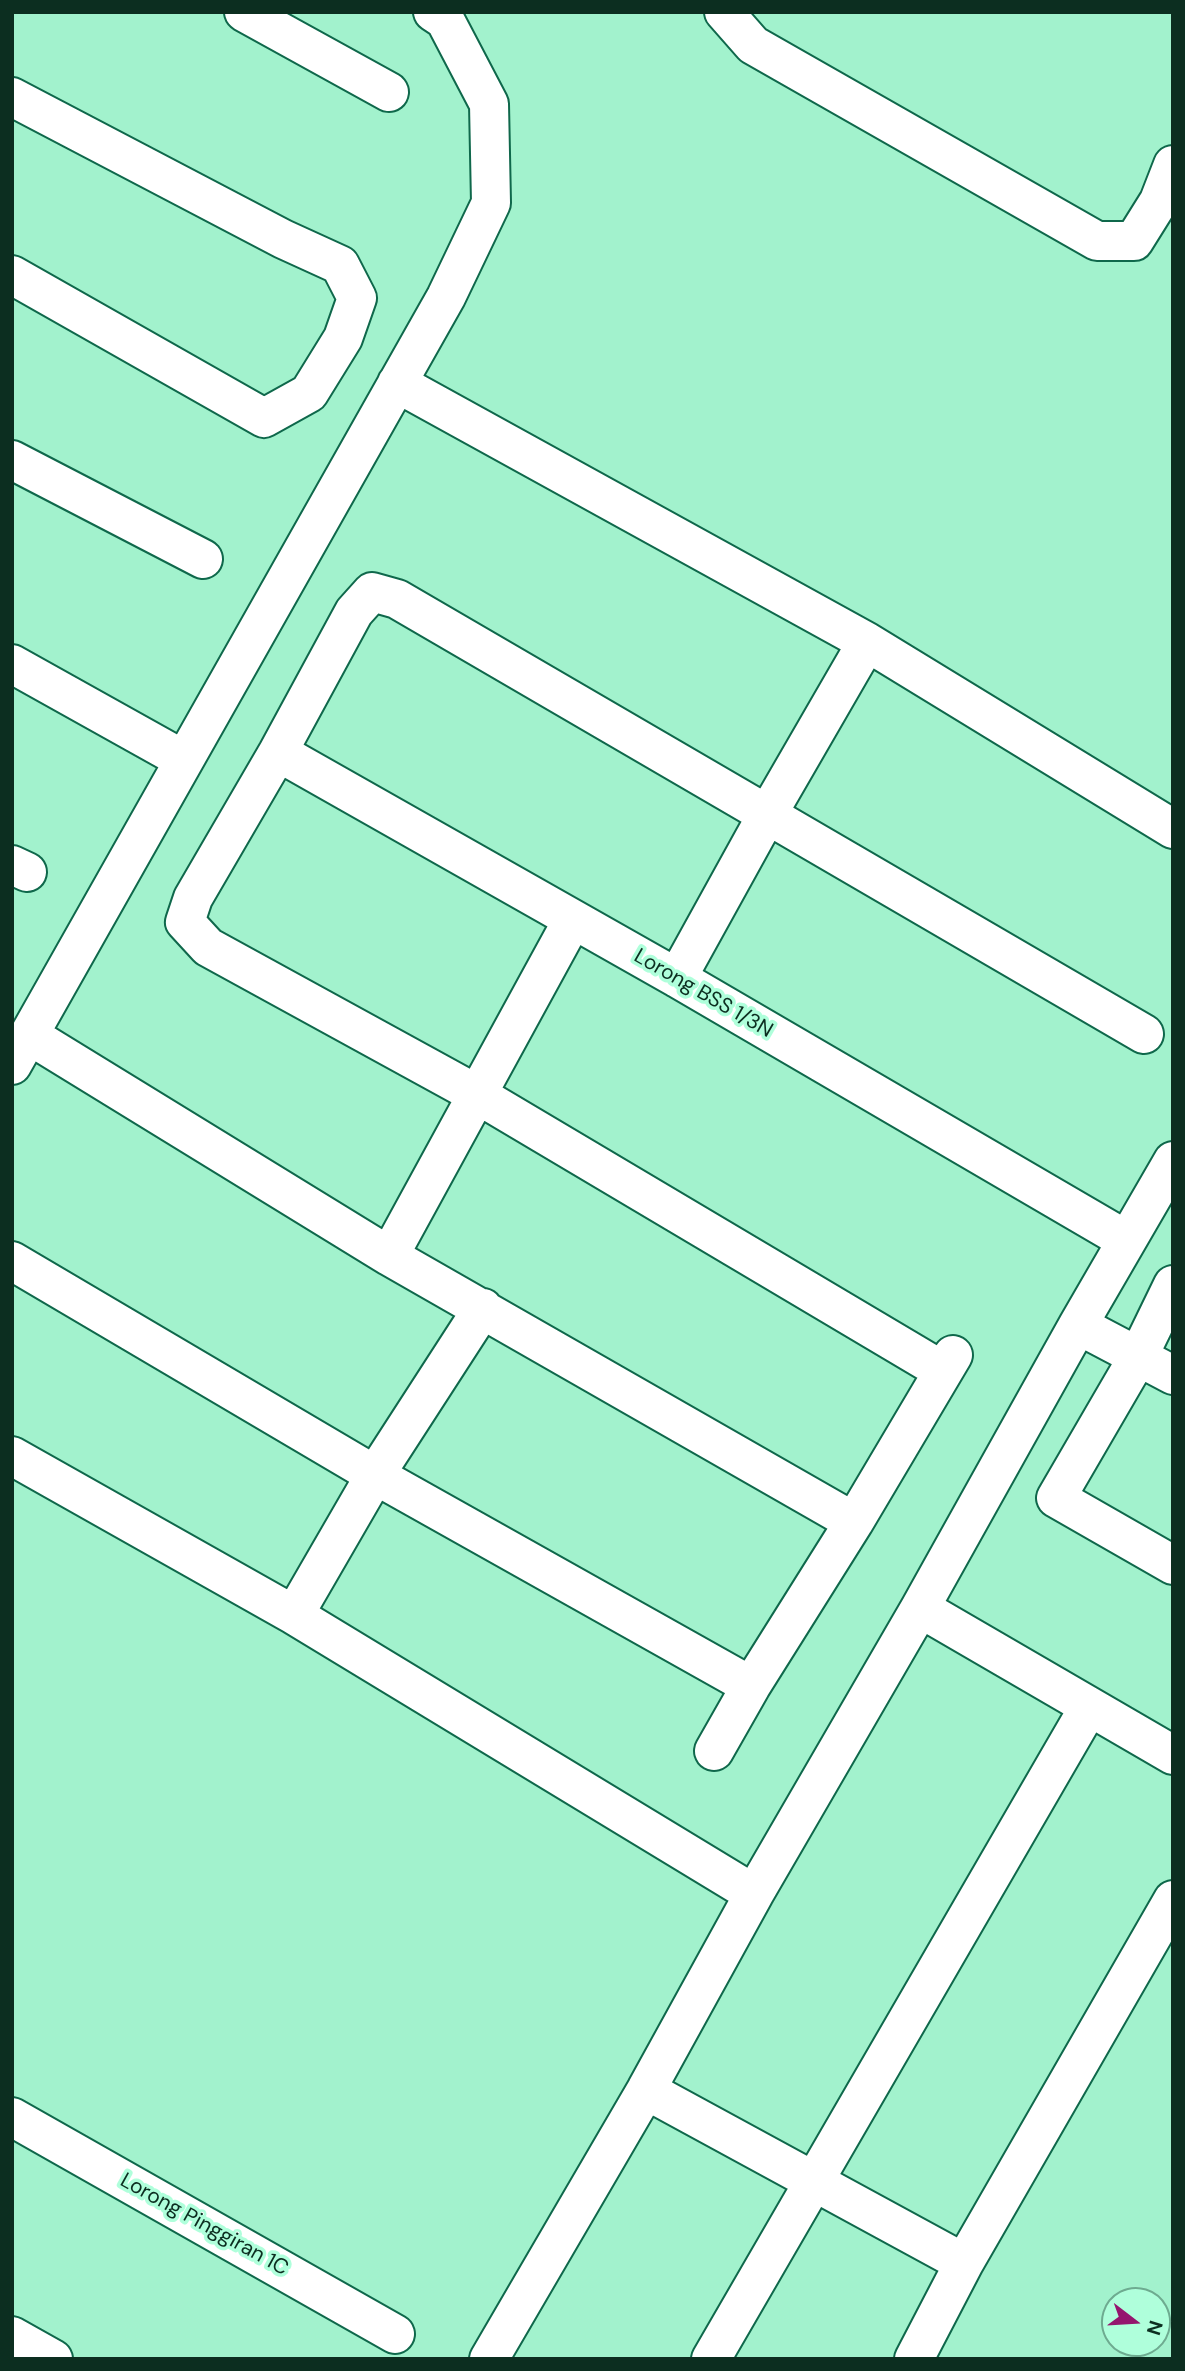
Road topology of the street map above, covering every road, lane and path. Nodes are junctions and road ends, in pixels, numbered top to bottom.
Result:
1 (244, 12) edge
2 (433, 12) edge
3 (724, 12) edge
4 (389, 92) dead end
5 (12, 97) edge
6 (1173, 165) edge
7 (12, 275) edge
8 (397, 383) junction
9 (12, 460) edge
10 (203, 559) dead end
11 (867, 642) junction
12 (12, 664) edge
13 (278, 751) junction
14 (184, 760) junction
15 (767, 815) junction
16 (1173, 829) edge
17 (572, 920) junction
18 (677, 978) junction
19 (1144, 1034) dead end
20 (17, 1054) edge
21 (478, 1095) junction
22 (1173, 1161) edge
23 (1126, 1240) junction
24 (389, 1256) junction
25 (12, 1261) edge
26 (1173, 1285) edge
27 (483, 1308) junction
28 (1078, 1325) junction
29 (1138, 1357) junction
30 (1173, 1375) edge
31 (12, 1456) edge
32 (375, 1475) junction
33 (854, 1522) junction
34 (1173, 1565) edge
35 (919, 1608) junction
36 (293, 1615) junction
37 (751, 1686) junction
38 (1089, 1707) junction
39 (714, 1751) dead end
40 (1173, 1755) edge
41 (754, 1894) junction
42 (1173, 1900) edge
43 (646, 2090) junction
44 (12, 2117) edge
45 (815, 2183) junction
46 (964, 2263) junction
47 (395, 2334) dead end
48 (12, 2336) edge
49 (53, 2359) edge
50 (489, 2359) edge
51 (711, 2359) edge
52 (914, 2359) edge

1 - 4 street
2 - 8 street
3 - 6 street
5 - 7 street
8 - 11 street
8 - 14 street
9 - 10 street
11 - 15 street
11 - 16 street
12 - 14 street
13 - 15 street
13 - 17 street, Lorong BSS 1/3N
13 - 21 street
14 - 20 street
15 - 18 street
15 - 19 street
17 - 18 street, Lorong BSS 1/3N
17 - 21 street
18 - 23 street, Lorong BSS 1/3N
20 - 24 street
21 - 24 street
21 - 33 street
22 - 23 street
23 - 28 street
24 - 27 street
25 - 32 street
26 - 29 street
27 - 32 street
27 - 33 street
28 - 29 street
28 - 35 street
29 - 30 street
29 - 34 street
31 - 36 street
32 - 36 street
32 - 37 street
33 - 37 street
35 - 38 street
35 - 41 street
36 - 41 street
37 - 39 street
38 - 40 street
38 - 45 street
41 - 43 street
42 - 46 street
43 - 45 street
43 - 50 street
44 - 47 street, Lorong Pinggiran 1C
45 - 46 street
45 - 51 street
46 - 52 street
48 - 49 street

